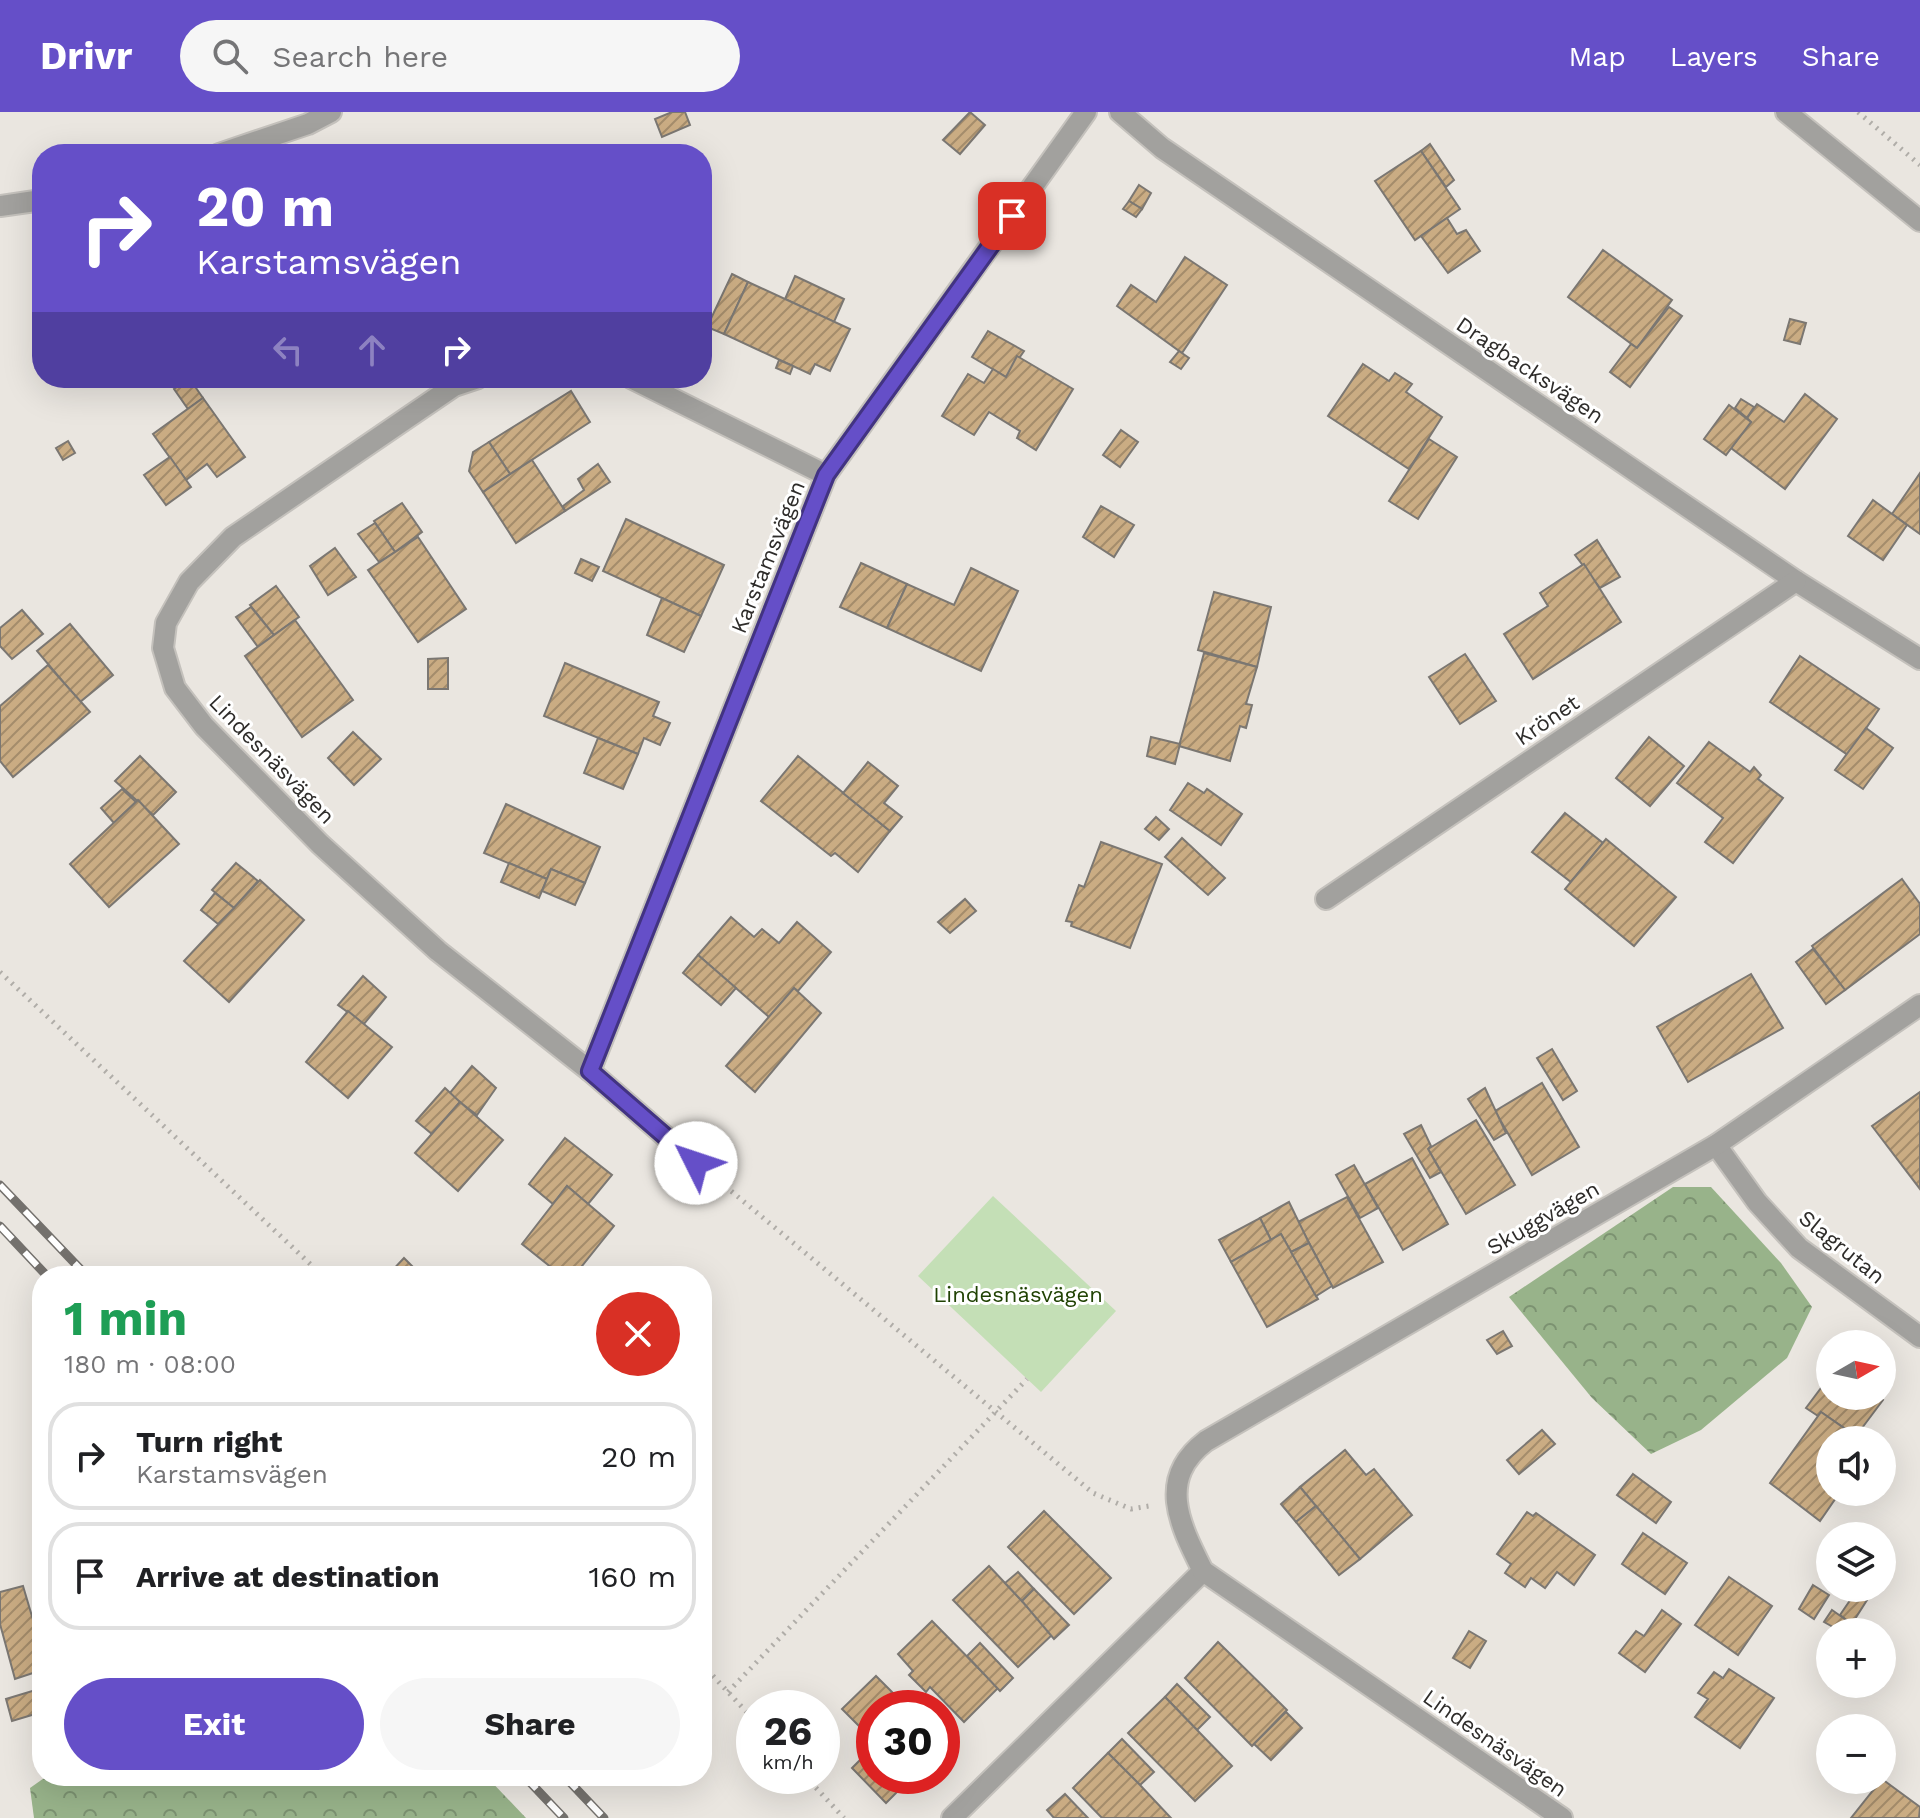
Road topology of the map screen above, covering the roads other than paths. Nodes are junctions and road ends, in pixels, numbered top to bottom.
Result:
1 (331, 112) edge
2 (1086, 112) edge
3 (1120, 112) edge
4 (1786, 112) edge
5 (249, 144) edge
6 (32, 201) edge
7 (0, 206) edge
8 (1920, 221) edge
9 (451, 388) edge
10 (651, 388) edge
11 (826, 475) junction
12 (1796, 581) junction
13 (1920, 659) edge
14 (1326, 899) dead end
15 (1920, 1005) edge
16 (590, 1071) junction
17 (1716, 1145) junction
18 (696, 1163) road end
19 (1920, 1337) edge
20 (1203, 1571) junction
21 (952, 1818) edge
22 (1562, 1818) edge

1 - 5 street
2 - 11 street, Karstamsvägen
3 - 12 street, Dragbacksvägen
4 - 8 street
6 - 7 street
9 - 16 street, Lindesnäsvägen
10 - 11 street
11 - 16 street, Karstamsvägen
12 - 13 street, Dragbacksvägen
12 - 14 street, Krönet
15 - 17 street, Skuggvägen
16 - 18 street, Lindesnäsvägen
17 - 19 street, Slagrutan
17 - 20 street, Skuggvägen
20 - 21 street
20 - 22 street, Lindesnäsvägen

